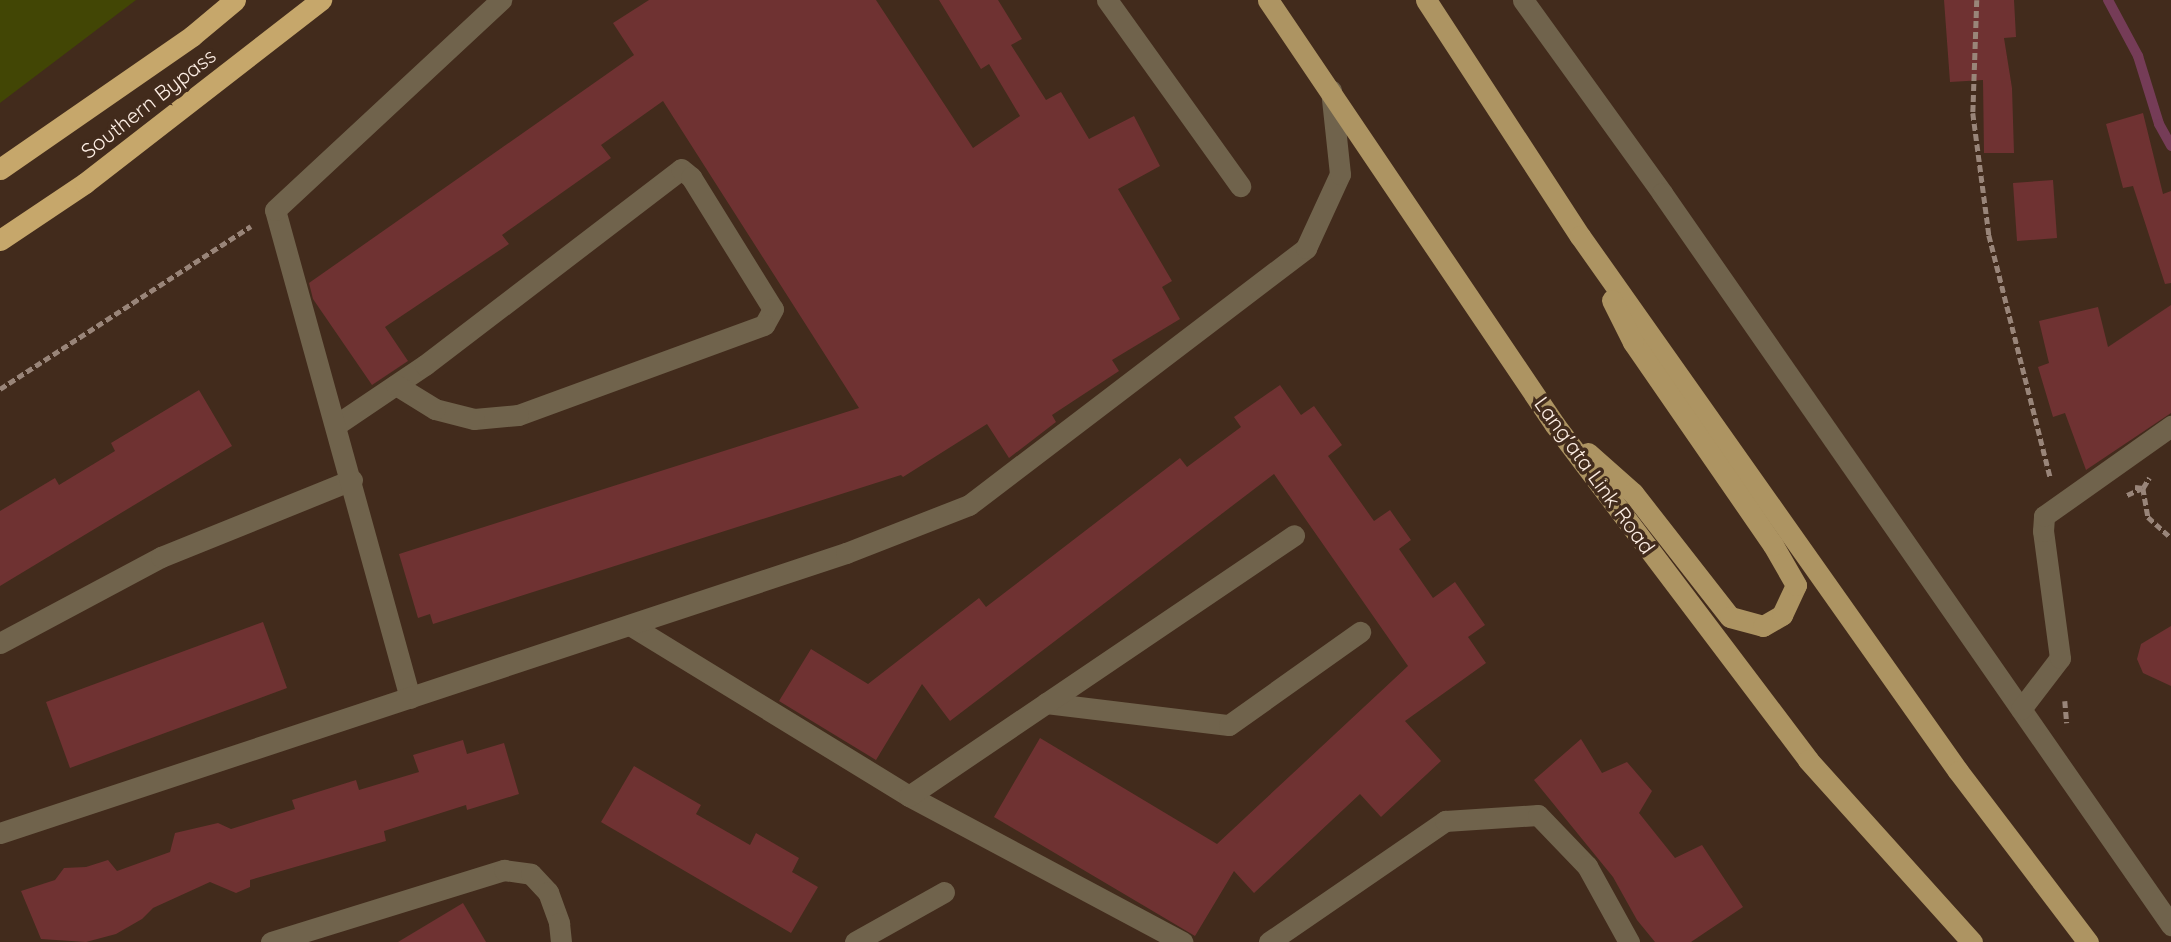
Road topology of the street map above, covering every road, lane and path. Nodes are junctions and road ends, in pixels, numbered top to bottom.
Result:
1 (235, 0) edge
2 (321, 0) edge
3 (501, 0) edge
4 (1107, 0) edge
5 (1268, 0) edge
6 (1426, 0) edge
7 (1522, 0) edge
8 (1977, 0) edge
9 (1331, 90) junction
10 (0, 169) edge
11 (1240, 186) dead end
12 (275, 210) junction
13 (1580, 236) junction
14 (0, 240) edge
15 (396, 386) junction
16 (0, 389) edge
17 (336, 425) junction
18 (1555, 425) junction
19 (2171, 426) edge
20 (2062, 478) dead end
21 (352, 480) junction
22 (2129, 487) dead end
23 (1294, 535) dead end
24 (2171, 538) edge
25 (630, 625) junction
26 (1360, 632) dead end
27 (0, 643) edge
28 (2060, 658) junction
29 (411, 698) junction
30 (1046, 703) junction
31 (2021, 709) junction
32 (2068, 733) dead end
33 (909, 796) junction
34 (0, 833) edge
35 (944, 892) dead end
36 (2171, 925) edge
37 (271, 942) edge
38 (561, 942) edge
39 (855, 942) edge
40 (1183, 942) edge
41 (1269, 942) edge
42 (1629, 942) edge
43 (1972, 942) edge
44 (2088, 942) edge

1 - 10 highway, Southern Bypass
2 - 14 highway, Southern Bypass
3 - 12 street
4 - 11 street
5 - 9 main road, Lang'ata Link Road
6 - 13 main road
7 - 31 street
8 - 20 path
9 - 18 main road, Lang'ata Link Road
9 - 25 street
12 - 16 path
12 - 17 street
13 - 18 main road
13 - 44 main road
15 - 15 street
15 - 17 street
17 - 21 street
18 - 43 main road, Lang'ata Link Road
19 - 28 street
21 - 27 street
21 - 29 street
22 - 24 path
23 - 30 street
25 - 29 street
25 - 33 street
26 - 30 street
28 - 31 street
28 - 32 path
29 - 34 street
30 - 33 street
31 - 36 street
33 - 40 street
35 - 39 street
37 - 38 street
41 - 42 street

